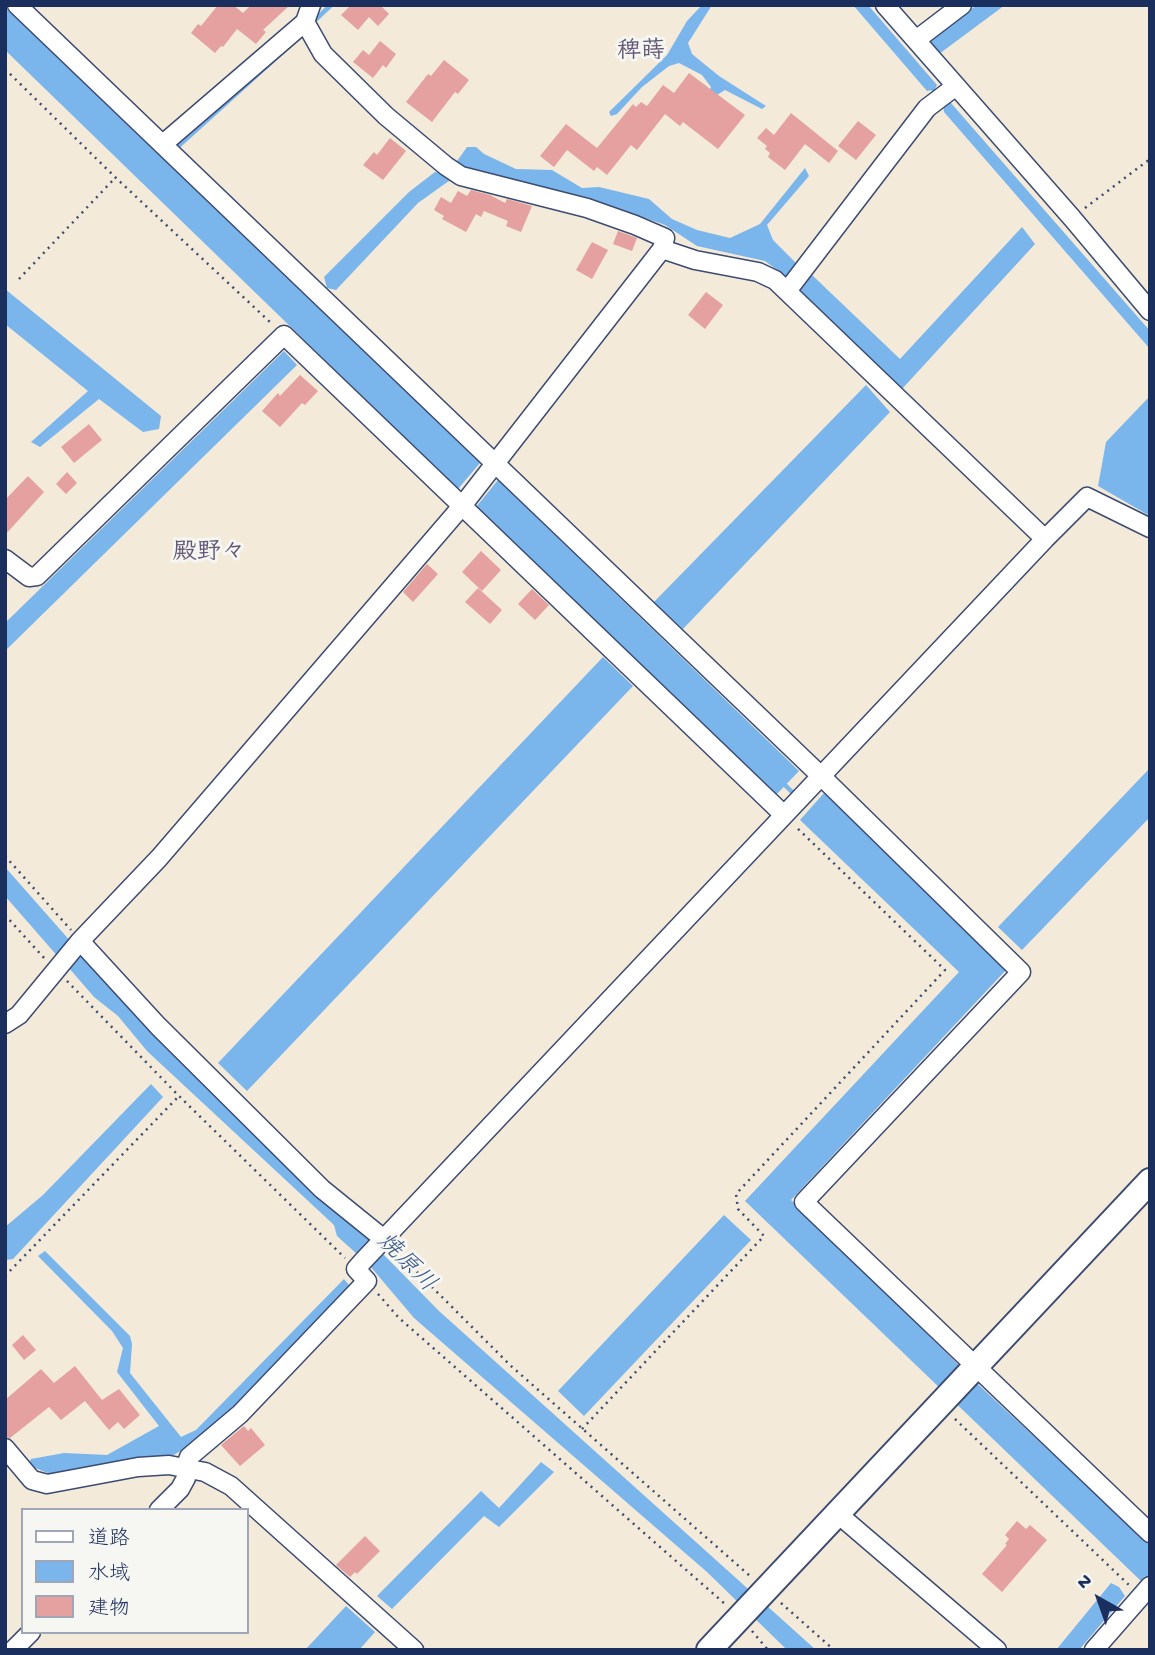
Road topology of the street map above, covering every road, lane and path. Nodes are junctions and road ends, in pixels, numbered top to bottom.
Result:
1 (16, 5) edge
2 (885, 5) edge
3 (962, 5) edge
4 (309, 21) edge
5 (916, 40) junction
6 (5, 69) edge
7 (951, 90) junction
8 (169, 150) junction
9 (1150, 159) edge
10 (116, 178) junction
11 (1072, 218) junction
12 (662, 249) junction
13 (19, 279) dead end
14 (794, 281) junction
15 (1150, 311) edge
16 (293, 344) junction
17 (496, 465) junction
18 (462, 506) junction
19 (1150, 528) edge
20 (1045, 539) junction
21 (5, 559) edge
22 (820, 778) junction
23 (785, 813) junction
24 (5, 856) edge
25 (5, 915) edge
26 (80, 941) junction
27 (57, 971) junction
28 (5, 1024) edge
29 (179, 1096) junction
30 (1150, 1181) edge
31 (382, 1242) junction
32 (362, 1270) junction
33 (5, 1276) edge
34 (975, 1367) junction
35 (940, 1405) junction
36 (582, 1429) junction
37 (5, 1448) edge
38 (185, 1468) junction
39 (161, 1508) edge
40 (838, 1514) junction
41 (1150, 1533) edge
42 (766, 1590) junction
43 (1145, 1591) edge
44 (740, 1618) junction
45 (29, 1634) edge
46 (13, 1650) edge
47 (414, 1650) edge
48 (709, 1650) edge
49 (768, 1650) edge
50 (834, 1650) edge
51 (997, 1650) edge
52 (1094, 1650) edge

1 - 8 street
2 - 5 street
3 - 5 street
4 - 8 street
4 - 12 street
5 - 7 street
6 - 10 path
7 - 11 street
7 - 14 street
8 - 17 street
9 - 11 path
10 - 13 path
10 - 16 path
11 - 15 street
12 - 14 street
12 - 17 street
14 - 20 street
16 - 18 street
16 - 21 street
17 - 18 street
17 - 22 street
18 - 23 street
18 - 26 street
19 - 20 street
20 - 22 street
22 - 23 street
22 - 34 street
23 - 31 street
23 - 36 path
24 - 26 path
25 - 27 path
26 - 27 street
26 - 31 street
27 - 28 street
27 - 29 path
29 - 32 path
29 - 33 path
30 - 34 street
31 - 32 street
31 - 36 path
32 - 38 street
32 - 44 path
34 - 35 street
34 - 41 street
35 - 40 street
35 - 43 path
36 - 42 path
37 - 38 street
38 - 39 street
38 - 47 street
40 - 42 street
40 - 51 street
42 - 44 street
42 - 50 path
43 - 52 street
44 - 48 street
44 - 49 path
45 - 46 street

